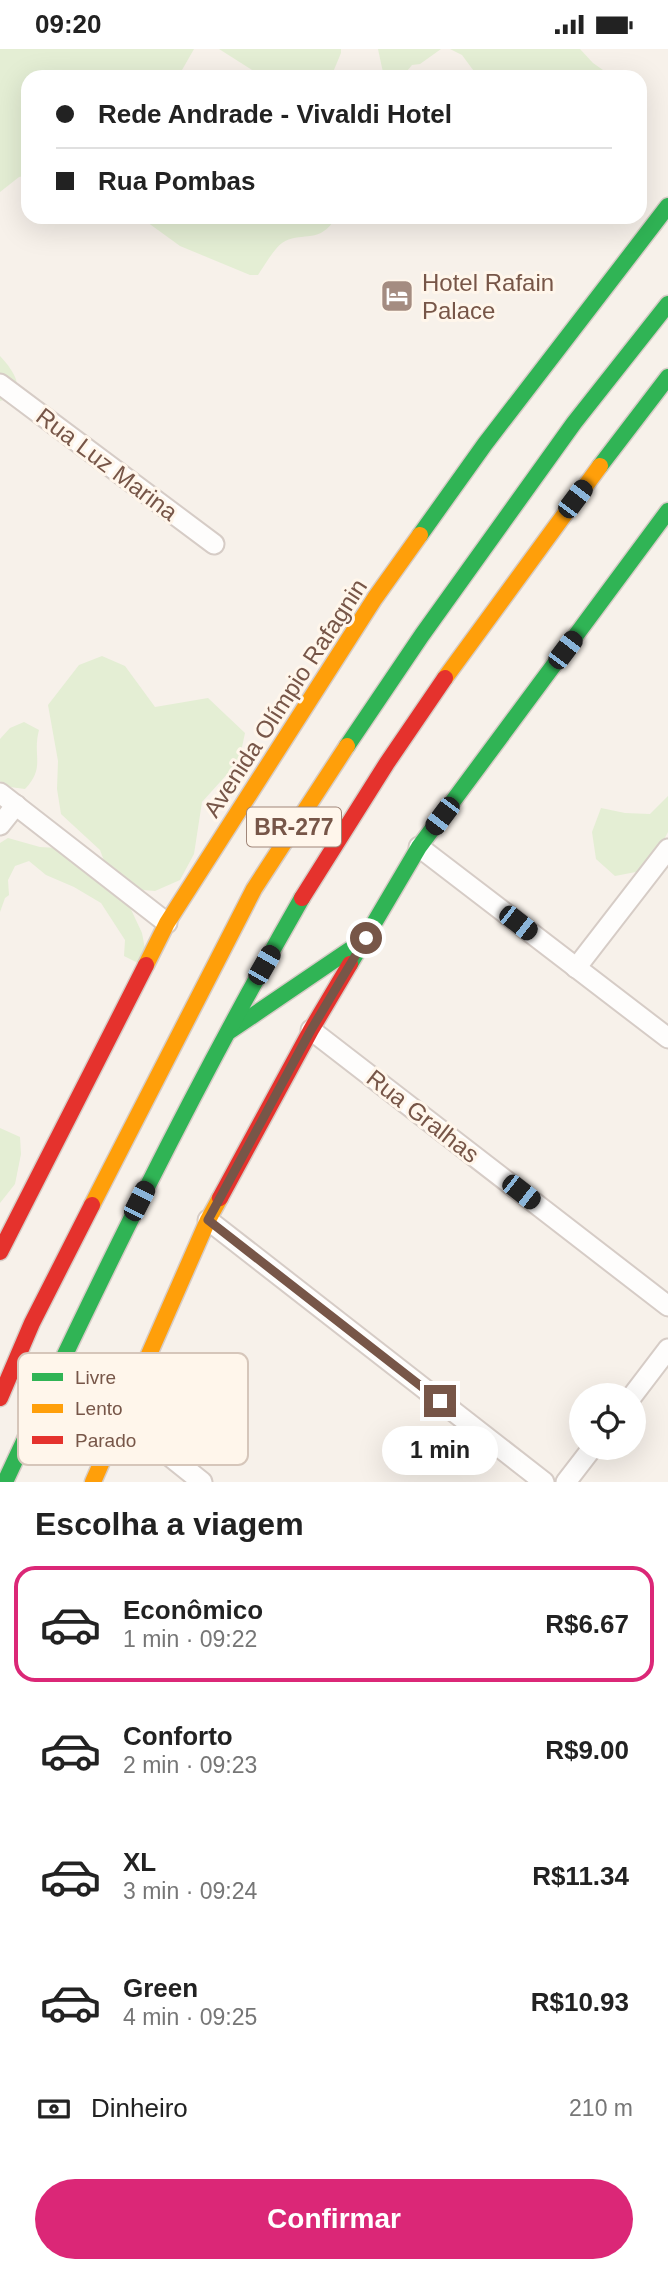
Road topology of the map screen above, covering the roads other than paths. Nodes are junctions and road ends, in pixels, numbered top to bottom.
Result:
1 (668, 205) edge
2 (668, 304) edge
3 (668, 377) edge
4 (0, 384) edge
5 (668, 511) edge
6 (214, 544) dead end
7 (8, 799) edge
8 (0, 825) edge
9 (419, 847) junction
10 (668, 849) edge
11 (167, 923) junction
12 (366, 938) junction
13 (576, 968) junction
14 (311, 1030) junction
15 (224, 1035) junction
16 (668, 1038) edge
17 (208, 1220) junction
18 (2, 1244) edge
19 (668, 1306) edge
20 (668, 1349) edge
21 (19, 1353) edge
22 (65, 1353) edge
23 (149, 1353) edge
24 (18, 1356) edge
25 (642, 1383) edge
26 (0, 1398) edge
27 (18, 1454) edge
28 (583, 1460) edge
29 (100, 1465) edge
30 (181, 1465) edge
31 (5, 1482) edge
32 (93, 1482) edge
33 (202, 1482) edge
34 (544, 1482) edge
35 (566, 1482) edge

1 - 11 main road, Avenida Olímpio Rafagnin
2 - 21 main road, BR-277
3 - 15 main road, BR-277
4 - 6 street, Rua Luz Marina
5 - 9 main road
7 - 8 street
7 - 11 street
9 - 12 main road
9 - 13 street
10 - 13 street
11 - 18 main road, Avenida Olímpio Rafagnin
12 - 14 main road
12 - 15 main road
13 - 16 street
14 - 17 main road
14 - 19 street, Rua Gralhas
15 - 22 main road, BR-277
17 - 23 main road
17 - 34 street
20 - 25 street
24 - 26 main road, BR-277
27 - 31 main road, BR-277
28 - 35 street
29 - 32 main road
30 - 33 street

